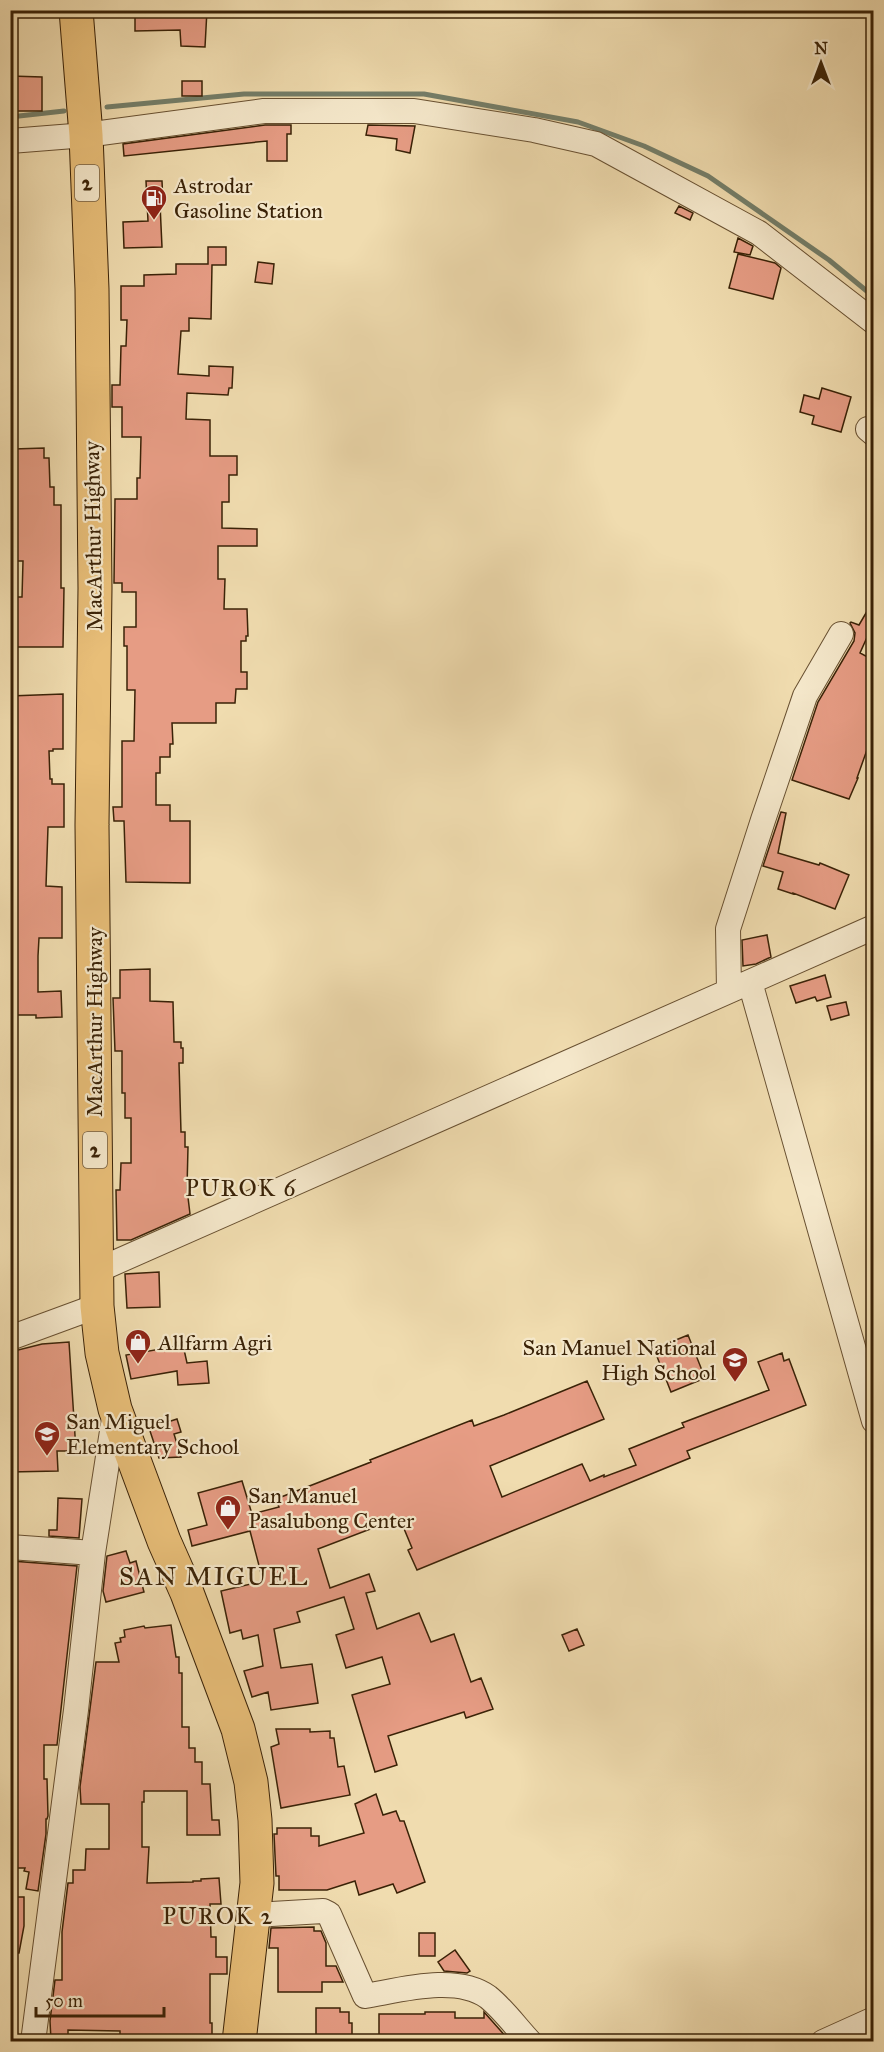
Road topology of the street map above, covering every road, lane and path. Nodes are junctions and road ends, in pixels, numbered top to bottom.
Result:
1 (76, 10) edge
2 (86, 135) junction
3 (10, 141) edge
4 (873, 322) edge
5 (841, 634) dead end
6 (873, 927) edge
7 (739, 987) junction
8 (96, 1271) junction
9 (97, 1306) junction
10 (10, 1338) edge
11 (115, 1409) junction
12 (873, 1421) edge
13 (10, 1546) edge
14 (93, 1553) junction
15 (254, 1915) junction
16 (873, 2019) edge
17 (33, 2042) edge
18 (238, 2042) edge
19 (530, 2042) edge
20 (823, 2042) edge

1 - 2 highway, MacArthur Highway / 2
2 - 3 street
2 - 4 street
2 - 8 highway, MacArthur Highway / 2
5 - 7 street
6 - 7 street
7 - 8 street
7 - 12 street
8 - 9 highway, MacArthur Highway / 2
9 - 10 street
9 - 11 highway, MacArthur Highway / 2
11 - 14 street
11 - 15 highway, MacArthur Highway / 2
13 - 14 street
14 - 17 street
15 - 18 highway, MacArthur Highway / 2
15 - 19 street
16 - 20 street

